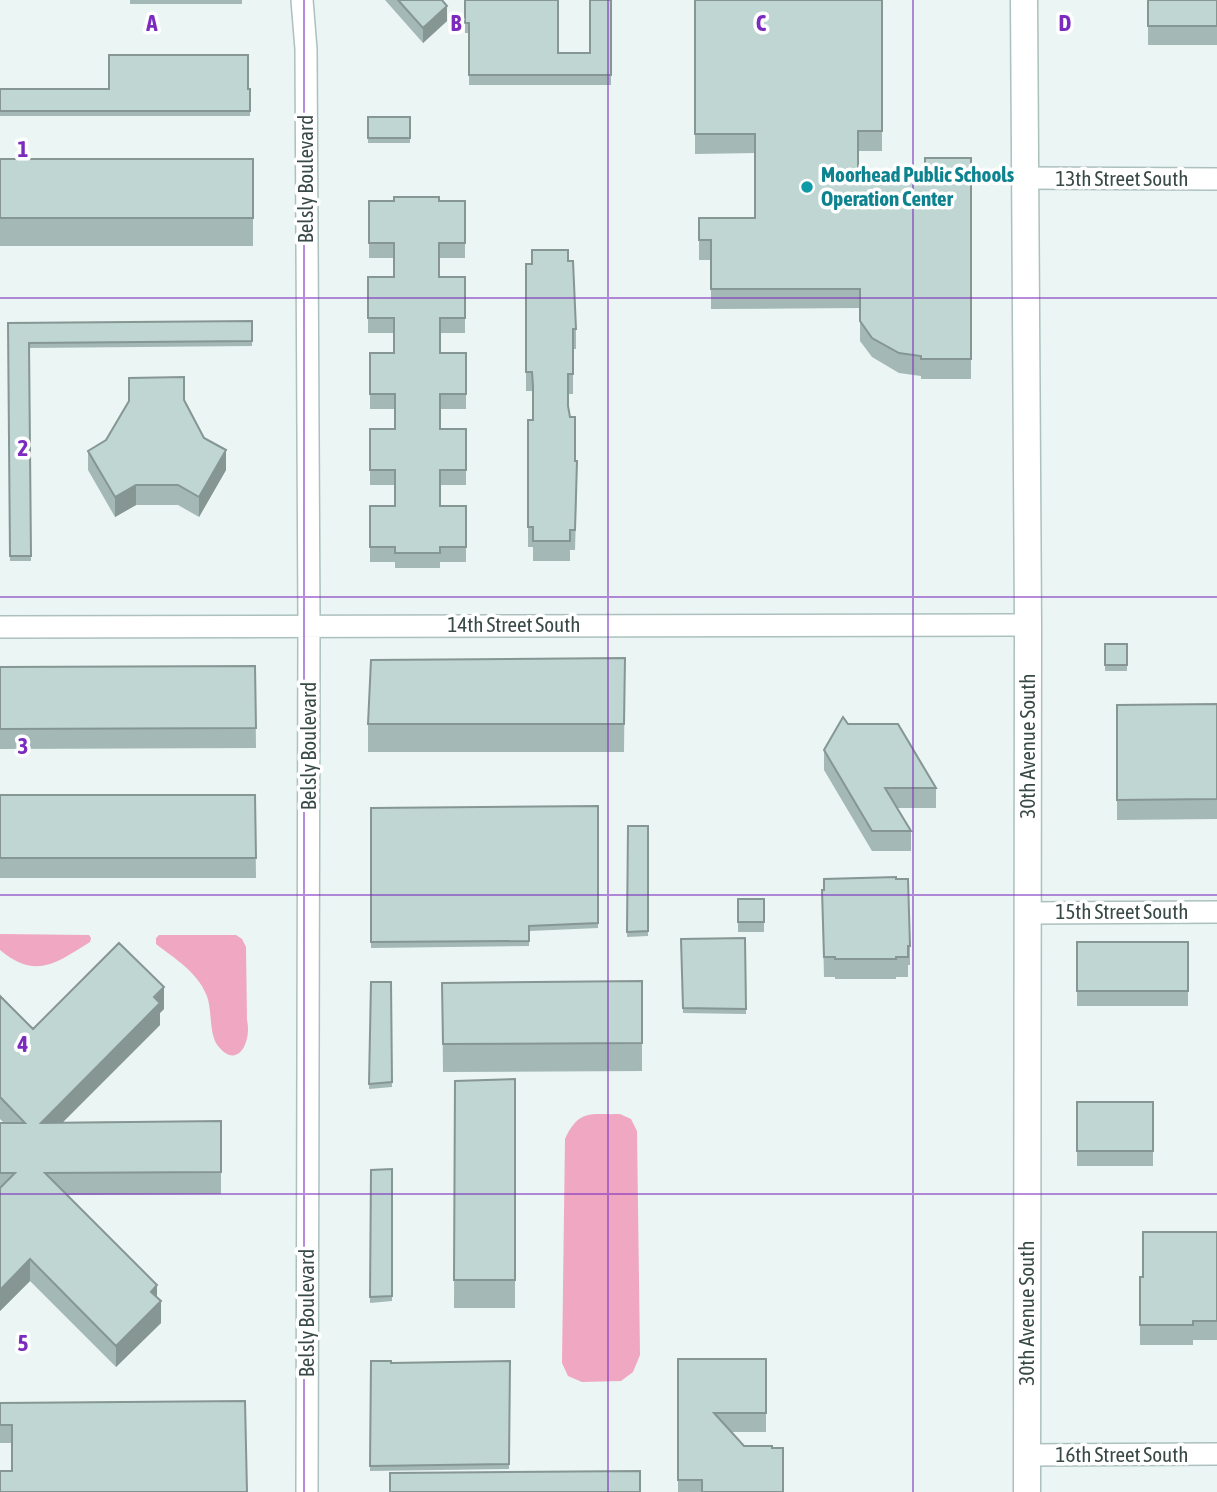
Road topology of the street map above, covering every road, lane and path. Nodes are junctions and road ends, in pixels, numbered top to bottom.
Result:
1 (302, 0) edge
2 (1024, 0) edge
3 (1026, 178) junction
4 (1217, 179) edge
5 (309, 625) junction
6 (1028, 625) junction
7 (0, 627) edge
8 (1217, 912) edge
9 (1028, 913) junction
10 (1217, 1454) edge
11 (1027, 1455) junction
12 (307, 1492) edge
13 (1027, 1492) edge

1 - 5 street, Belsly Boulevard
2 - 3 street, 30th Avenue South
3 - 4 street, 13th Street South
3 - 6 street, 30th Avenue South
5 - 6 street, 14th Street South
5 - 7 street, 14th Street South
5 - 12 street, Belsly Boulevard
6 - 9 street, 30th Avenue South
8 - 9 street, 15th Street South
9 - 11 street, 30th Avenue South
10 - 11 street, 16th Street South
11 - 13 street, 30th Avenue South

